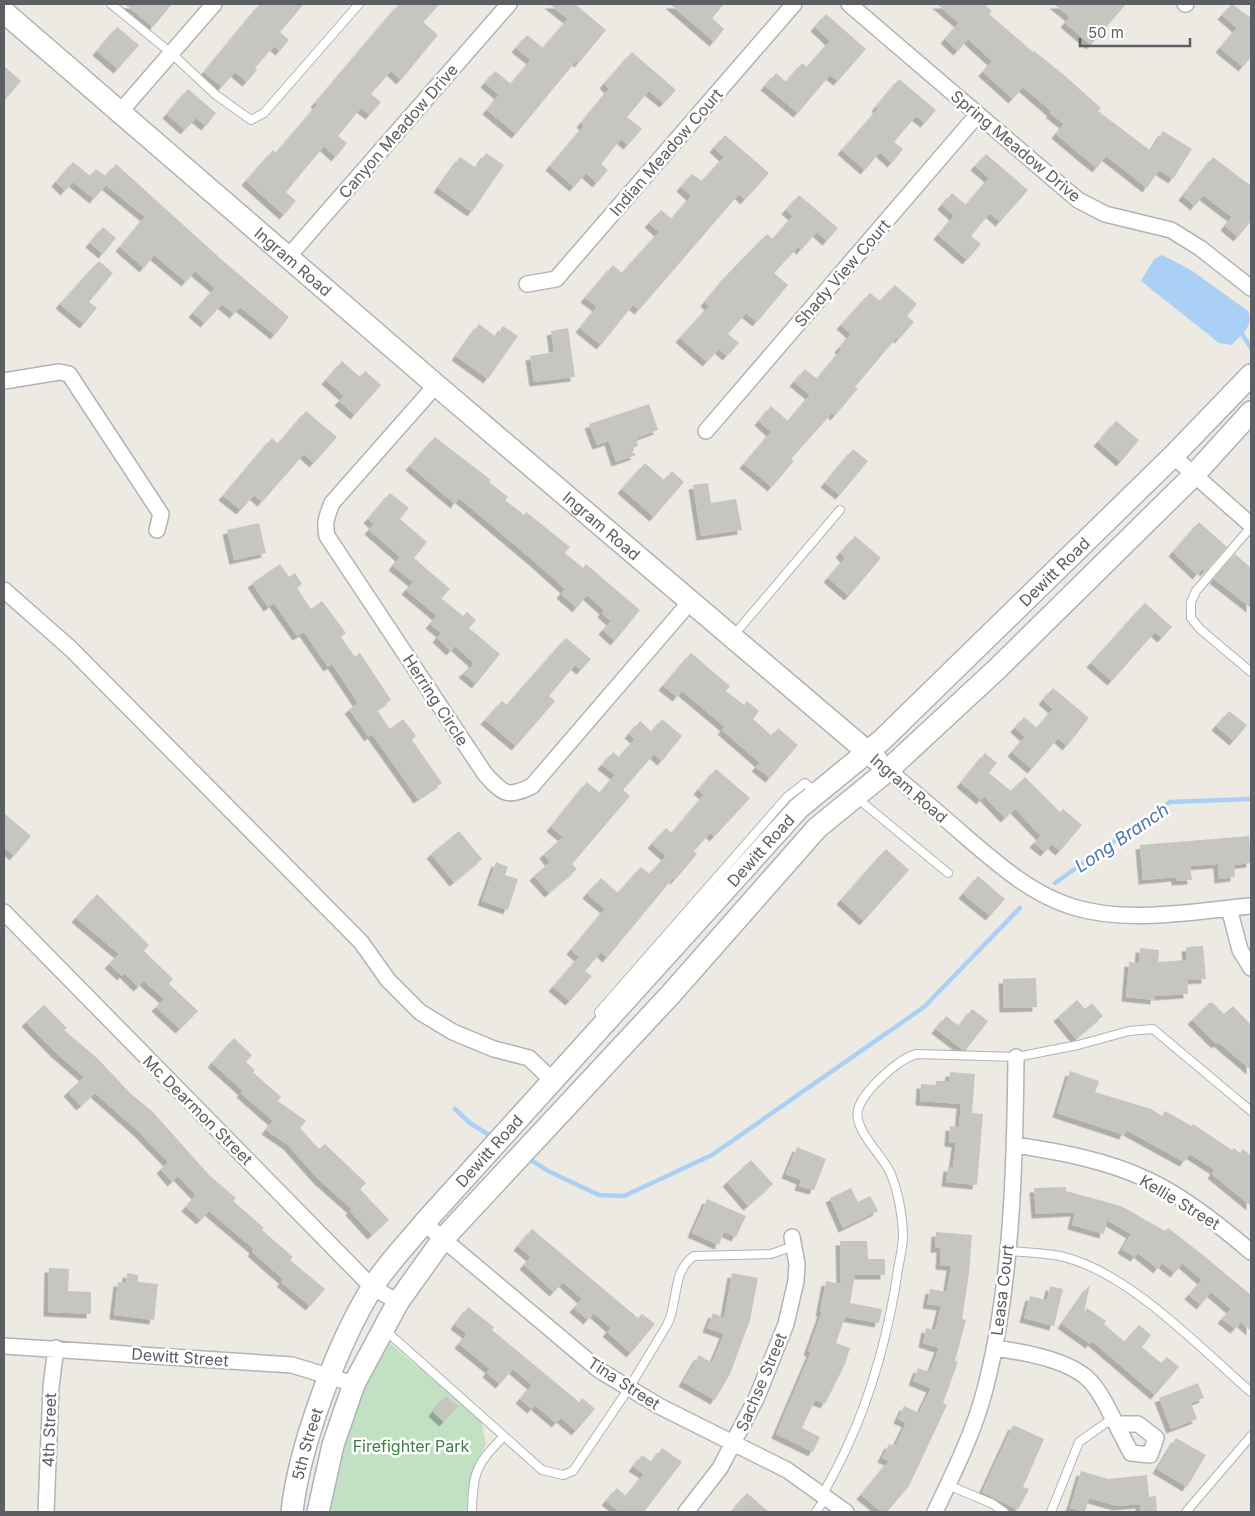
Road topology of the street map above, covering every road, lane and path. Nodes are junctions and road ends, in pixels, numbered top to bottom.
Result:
1 (111, 4) edge
2 (214, 4) edge
3 (359, 4) edge
4 (509, 4) edge
5 (794, 4) edge
6 (849, 4) edge
7 (4, 12) edge
8 (171, 53) junction
9 (120, 112) junction
10 (978, 114) junction
11 (288, 257) junction
12 (527, 284) dead end
13 (1251, 288) edge
14 (1251, 375) edge
15 (4, 381) edge
16 (436, 385) junction
17 (1251, 412) edge
18 (706, 431) dead end
19 (1173, 456) junction
20 (1193, 476) junction
21 (840, 510) dead end
22 (1251, 526) edge
23 (157, 530) dead end
24 (4, 590) edge
25 (690, 602) junction
26 (732, 638) junction
27 (1251, 672) edge
28 (867, 752) junction
29 (888, 770) junction
30 (817, 793) junction
31 (855, 797) junction
32 (836, 812) junction
33 (948, 873) dead end
34 (1251, 906) edge
35 (1229, 908) junction
36 (4, 912) edge
37 (1251, 968) edge
38 (602, 1024) junction
39 (624, 1046) junction
40 (1016, 1057) junction
41 (552, 1080) junction
42 (573, 1100) junction
43 (1251, 1111) edge
44 (1015, 1146) junction
45 (424, 1223) junction
46 (443, 1240) junction
47 (793, 1242) joint
48 (1007, 1250) junction
49 (1251, 1252) edge
50 (372, 1287) junction
51 (398, 1302) junction
52 (384, 1329) junction
53 (4, 1346) edge
54 (56, 1348) junction
55 (995, 1348) junction
56 (330, 1377) junction
57 (354, 1384) junction
58 (629, 1388) junction
59 (1251, 1392) edge
60 (1115, 1421) joint
61 (504, 1436) junction
62 (1251, 1436) edge
63 (734, 1442) junction
64 (948, 1485) junction
65 (825, 1496) junction
66 (46, 1512) edge
67 (292, 1512) edge
68 (318, 1512) edge
69 (472, 1512) edge
70 (686, 1512) edge
71 (816, 1512) edge
72 (846, 1512) edge
73 (935, 1512) edge
74 (1004, 1512) edge
75 (1050, 1512) edge
76 (1186, 1512) edge

1 - 8 lane
2 - 8 street
3 - 8 lane
4 - 11 street, Canyon Meadow Drive
5 - 12 street, Indian Meadow Court
6 - 10 street, Spring Meadow Drive
7 - 9 main road, Ingram Road
8 - 9 street
9 - 11 main road, Ingram Road
10 - 13 street, Spring Meadow Drive
10 - 18 street, Shady View Court
11 - 16 main road, Ingram Road
14 - 19 main road, Dewitt Road
15 - 23 street
16 - 25 main road, Ingram Road
16 - 25 street, Herring Circle
17 - 20 main road, Dewitt Road
19 - 20 street
19 - 28 main road, Dewitt Road
20 - 22 street
20 - 29 main road, Dewitt Road
21 - 26 lane
22 - 27 lane
24 - 41 street
25 - 26 main road, Ingram Road
26 - 28 main road, Ingram Road
28 - 29 main road, Ingram Road
28 - 30 main road, Dewitt Road
29 - 31 main road, Dewitt Road
29 - 35 street, Ingram Road
30 - 32 main road
30 - 38 main road, Dewitt Road
31 - 32 main road, Dewitt Road
31 - 33 lane
32 - 39 main road, Dewitt Road
34 - 35 street, Ingram Road
35 - 37 street
36 - 50 street, Mc Dearmon Street
38 - 39 main road
38 - 41 main road, Dewitt Road
39 - 42 main road, Dewitt Road
40 - 43 lane
40 - 44 street, Leasa Court
40 - 65 lane
41 - 42 main road
41 - 45 main road, Dewitt Road
42 - 46 main road, Dewitt Road
44 - 48 street, Leasa Court
44 - 49 street, Kellie Street
45 - 46 street, Tina Street
45 - 50 main road, Dewitt Road
46 - 51 main road, Dewitt Road
46 - 58 street, Tina Street
47 - 58 lane
47 - 63 street, Sachse Street
48 - 55 street, Leasa Court
48 - 59 lane
50 - 51 street, Mc Dearmon Street
50 - 56 main road, Dewitt Road
51 - 52 main road, Dewitt Road
52 - 57 main road, Dewitt Road
52 - 61 lane
53 - 54 street, Dewitt Street
54 - 56 street, Dewitt Street
54 - 66 street, 4th Street
55 - 60 street
55 - 64 street, Leasa Court
56 - 57 street, Dewitt Street
56 - 67 main road, 5th Street
57 - 68 main road, 5th Street
58 - 61 lane
58 - 63 street, Tina Street
60 - 75 lane
61 - 69 lane
62 - 76 lane
63 - 65 street, Tina Street
63 - 70 street, Sachse Street
64 - 73 street, Leasa Court
64 - 74 lane
65 - 71 lane
65 - 72 street, Tina Street

